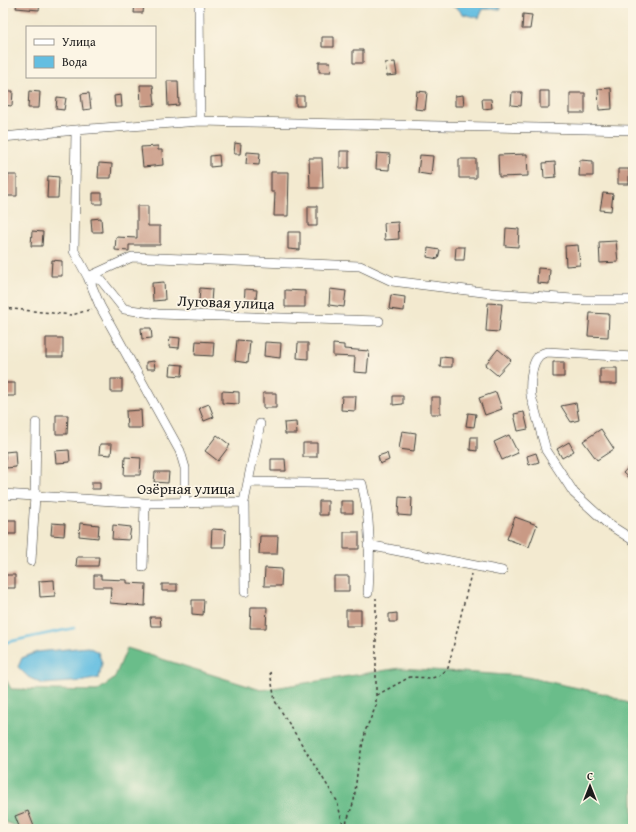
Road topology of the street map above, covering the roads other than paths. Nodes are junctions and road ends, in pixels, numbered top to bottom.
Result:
1 (199, 3) edge
2 (200, 121) junction
3 (76, 130) junction
4 (633, 130) edge
5 (3, 137) edge
6 (88, 277) junction
7 (633, 300) edge
8 (379, 321) dead end
9 (633, 357) edge
10 (36, 423) dead end
11 (260, 424) dead end
12 (248, 482) junction
13 (3, 494) edge
14 (35, 496) junction
15 (244, 502) junction
16 (145, 503) junction
17 (185, 503) junction
18 (633, 540) edge
19 (368, 545) junction
20 (31, 561) dead end
21 (143, 567) dead end
22 (502, 572) dead end
23 (245, 592) dead end
24 (372, 593) road end

1 - 2 street
2 - 3 street
2 - 4 street
3 - 5 street
3 - 6 street
6 - 7 street
6 - 8 street, Луговая улица
6 - 17 street
9 - 18 street
10 - 14 street
11 - 12 street
12 - 15 street, Озёрная улица
12 - 19 street, Озёрная улица
13 - 14 street, Озёрная улица
14 - 16 street, Озёрная улица
14 - 20 street
15 - 17 street, Озёрная улица
15 - 23 street
16 - 17 street, Озёрная улица
16 - 21 street
19 - 22 street
19 - 24 street, Озёрная улица

